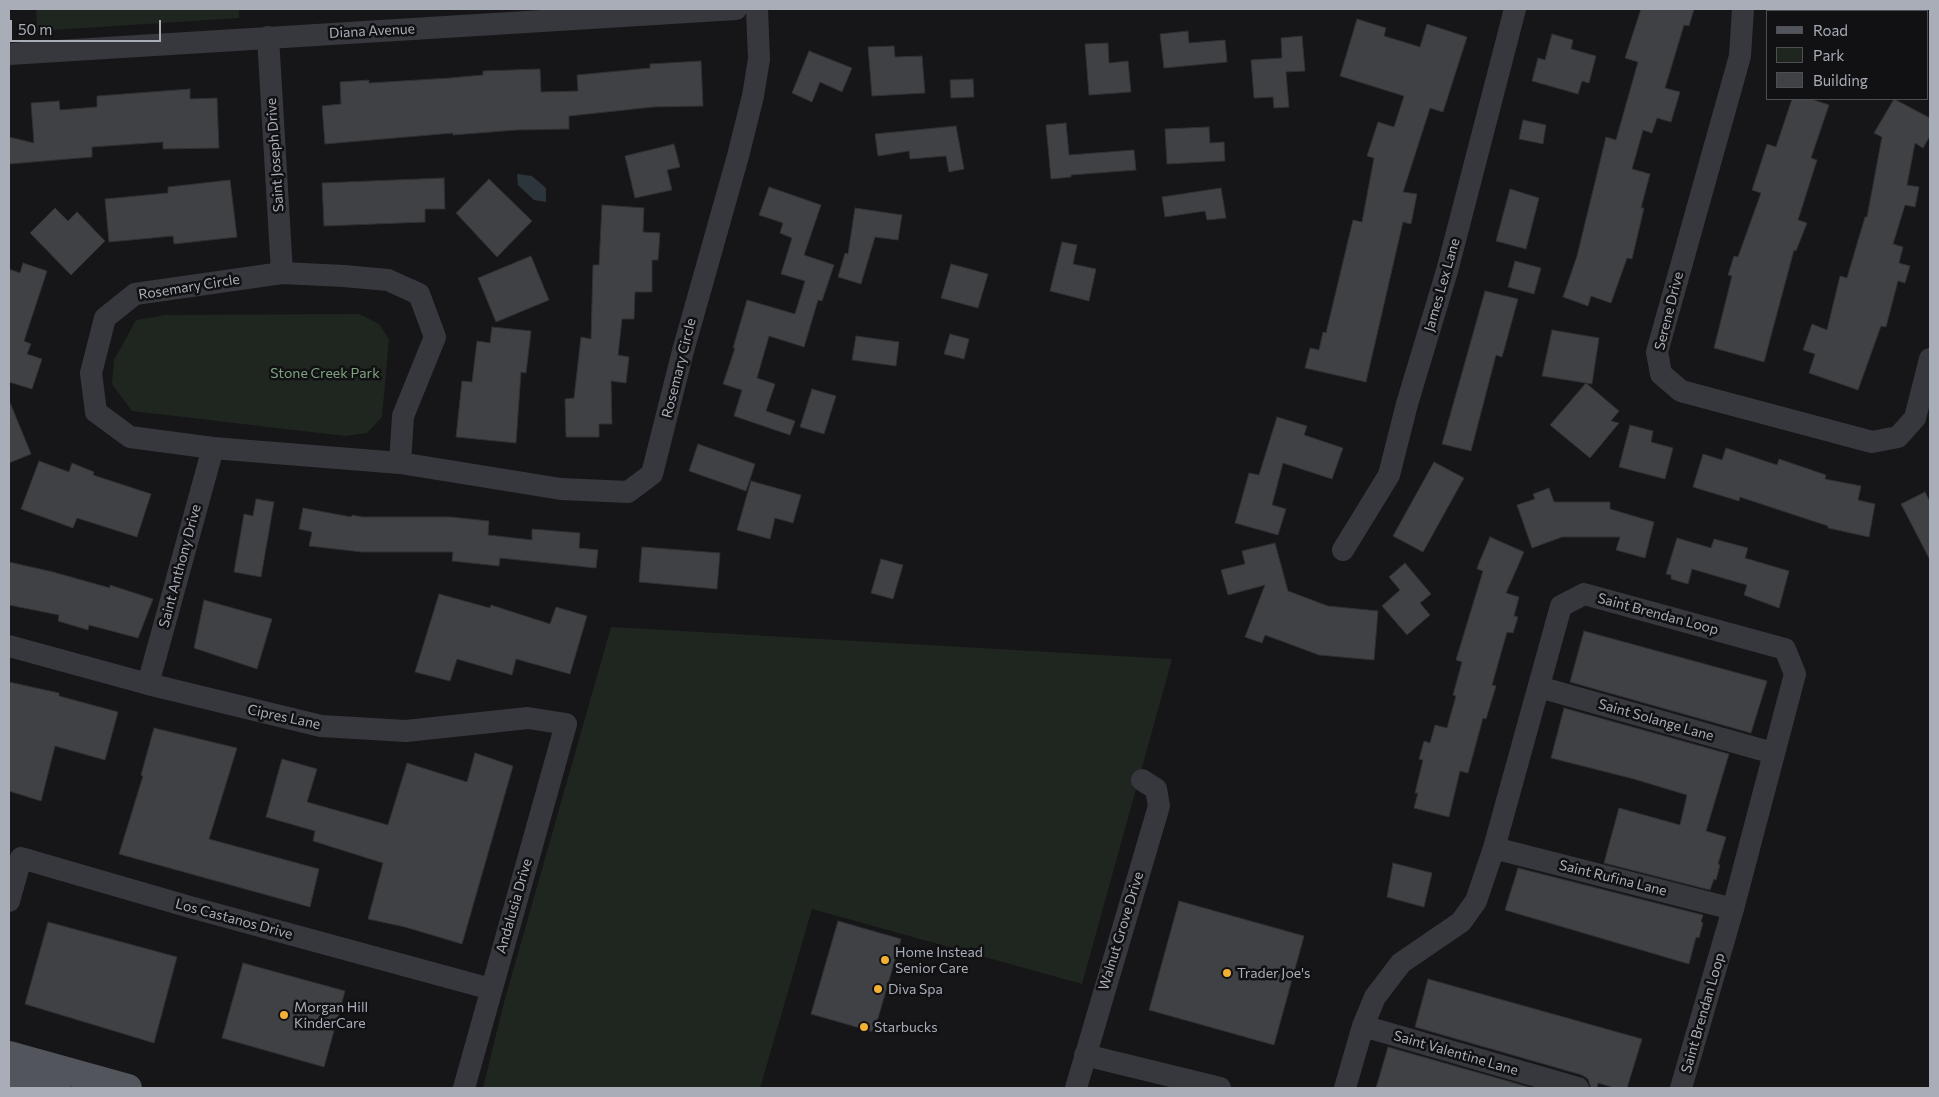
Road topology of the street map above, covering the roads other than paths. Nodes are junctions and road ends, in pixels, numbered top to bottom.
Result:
1 (736, 9) edge
2 (757, 9) edge
3 (1515, 9) edge
4 (1742, 9) edge
5 (570, 14) edge
6 (268, 37) junction
7 (9, 54) edge
8 (282, 274) junction
9 (1930, 359) edge
10 (212, 448) junction
11 (400, 464) junction
12 (1343, 550) dead end
13 (9, 646) edge
14 (148, 684) junction
15 (1539, 687) junction
16 (566, 724) joint
17 (1773, 753) junction
18 (1142, 780) dead end
19 (1494, 848) junction
20 (9, 901) edge
21 (1733, 909) junction
22 (491, 989) junction
23 (1363, 1026) junction
24 (9, 1055) edge
25 (1085, 1055) junction
26 (9, 1076) edge
27 (56, 1088) edge
28 (128, 1088) edge
29 (464, 1088) edge
30 (1076, 1088) edge
31 (1220, 1088) edge
32 (1345, 1088) edge
33 (1578, 1088) edge
34 (1681, 1088) edge

1 - 5 street, Diana Avenue
2 - 11 street, Rosemary Circle
3 - 12 street, James Lex Lane
4 - 9 street, Serene Drive
5 - 6 street, Diana Avenue
6 - 7 street, Diana Avenue
6 - 8 street, Saint Joseph Drive
8 - 10 street, Rosemary Circle
8 - 11 street, Rosemary Circle
10 - 11 street, Rosemary Circle
10 - 14 street, Saint Anthony Drive
13 - 14 street, Cipres Lane
14 - 16 street, Cipres Lane
15 - 17 street, Saint Solange Lane
15 - 17 street, Saint Brendan Loop
15 - 19 street, Saint Brendan Loop
16 - 22 street, Andalusia Drive
17 - 21 street, Saint Brendan Loop
18 - 25 street, Walnut Grove Drive
19 - 21 street, Saint Rufina Lane
19 - 23 street, Saint Brendan Loop
20 - 22 street, Los Castanos Drive
21 - 34 street, Saint Brendan Loop
22 - 29 street, Andalusia Drive
23 - 32 street, Saint Brendan Loop
23 - 33 street, Saint Valentine Lane
24 - 28 main road
25 - 30 street, Walnut Grove Drive
25 - 31 street
26 - 27 main road

